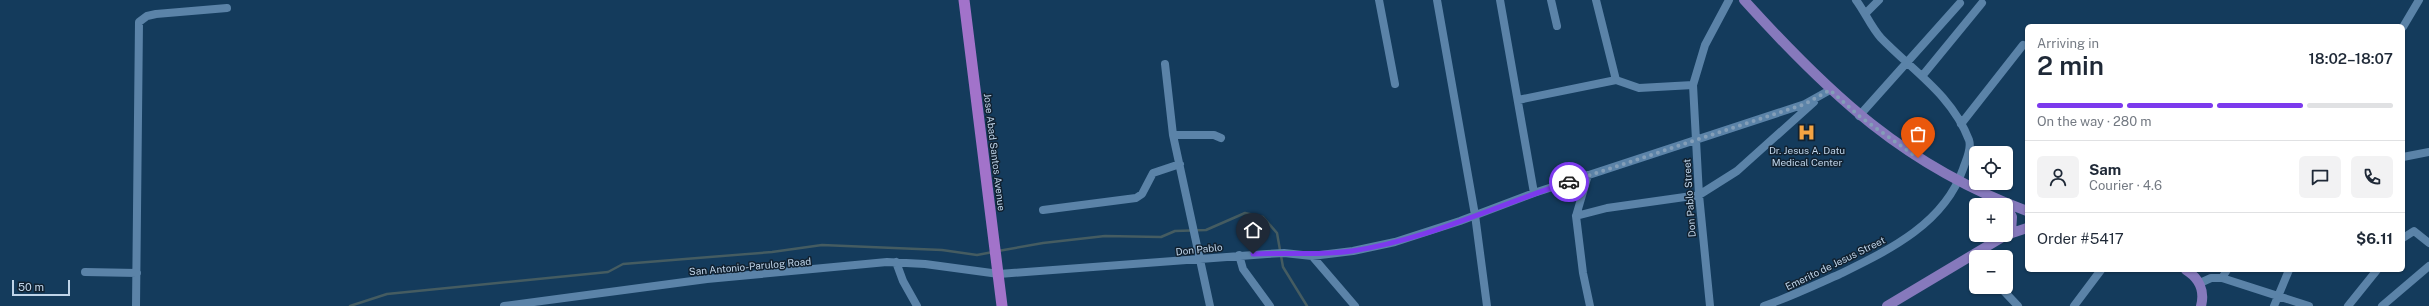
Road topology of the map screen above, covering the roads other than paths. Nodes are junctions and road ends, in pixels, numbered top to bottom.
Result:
1 (964, 0) edge
2 (1379, 0) edge
3 (1437, 0) edge
4 (1500, 0) edge
5 (1551, 0) edge
6 (1596, 0) edge
7 (1730, 0) edge
8 (1744, 0) edge
9 (1856, 0) edge
10 (1879, 0) edge
11 (2419, 0) edge
12 (1960, 3) dead end
13 (1982, 3) dead end
14 (227, 8) dead end
15 (1866, 13) junction
16 (2405, 24) edge
17 (1557, 26) dead end
18 (2023, 46) dead end
19 (1907, 63) junction
20 (1165, 64) dead end
21 (1923, 75) junction
22 (1616, 80) junction
23 (1395, 84) dead end
24 (1693, 85) junction
25 (1830, 90) junction
26 (1818, 99) junction
27 (1518, 100) junction
28 (1859, 116) junction
29 (1961, 124) junction
30 (1173, 135) junction
31 (1221, 138) dead end
32 (1695, 141) junction
33 (2429, 152) edge
34 (2405, 157) edge
35 (1180, 164) junction
36 (1588, 175) junction
37 (1959, 181) junction
38 (1534, 193) junction
39 (1698, 195) junction
40 (1993, 198) edge
41 (2013, 207) edge
42 (1043, 210) dead end
43 (2025, 210) edge
44 (1475, 215) junction
45 (1576, 216) junction
46 (2025, 229) edge
47 (2013, 232) edge
48 (2405, 237) edge
49 (1997, 242) edge
50 (2429, 243) edge
51 (1986, 250) edge
52 (1239, 255) junction
53 (1312, 256) junction
54 (1201, 259) junction
55 (896, 262) junction
56 (1969, 262) edge
57 (2429, 266) edge
58 (998, 269) junction
59 (85, 272) dead end
60 (2100, 272) edge
61 (2189, 272) edge
62 (2226, 272) edge
63 (2288, 272) edge
64 (2375, 272) edge
65 (137, 273) junction
66 (2222, 278) junction
67 (2200, 283) junction
68 (2007, 294) edge
69 (2279, 296) junction
70 (136, 306) edge
71 (504, 306) edge
72 (917, 306) edge
73 (1002, 306) edge
74 (1210, 306) edge
75 (1270, 306) edge
76 (1355, 306) edge
77 (1487, 306) edge
78 (1590, 306) edge
79 (1710, 306) edge
80 (1764, 306) edge
81 (1887, 306) edge
82 (2018, 306) edge
83 (2074, 306) edge
84 (2202, 306) edge
85 (2274, 306) edge
86 (2308, 306) edge
87 (2348, 306) edge
88 (2382, 306) edge

1 - 58 highway, Jose Abad Santos Avenue
2 - 23 street
3 - 44 street
4 - 27 street
5 - 17 street
6 - 22 street
7 - 24 street, Don Pablo Street
8 - 25 main road
9 - 15 street, Emerito de Jesus Street
10 - 15 street
11 - 16 street
12 - 19 street
13 - 21 street
14 - 65 street
15 - 19 street, Emerito de Jesus Street
18 - 29 street
19 - 21 street, Emerito de Jesus Street
19 - 28 street
20 - 30 street
21 - 29 street, Emerito de Jesus Street
22 - 24 street
22 - 27 street
24 - 32 street, Don Pablo Street
25 - 26 street, Don Pablo
25 - 28 main road
26 - 32 street, Don Pablo
26 - 39 street
27 - 38 street
28 - 37 main road
29 - 37 street, Emerito de Jesus Street
30 - 31 street
30 - 35 street
32 - 36 street, Don Pablo
32 - 39 street, Don Pablo Street
33 - 34 street
35 - 42 street
35 - 54 street
36 - 38 street, Don Pablo
36 - 45 street
37 - 40 main road
37 - 80 street, Emerito de Jesus Street
38 - 44 street, Don Pablo
39 - 45 street
39 - 79 street, Don Pablo Street
41 - 43 main road
44 - 53 street, Don Pablo
44 - 77 street
45 - 78 street
46 - 47 main road
48 - 50 street
49 - 51 main road
52 - 53 street, Don Pablo
52 - 54 street, Don Pablo
52 - 75 street
53 - 76 street
54 - 58 street, Don Pablo
54 - 74 street
55 - 58 street, San Antonio-Parulog Road
55 - 71 street, San Antonio-Parulog Road
55 - 72 street
56 - 81 main road
57 - 88 street
58 - 73 highway, Jose Abad Santos Avenue
59 - 65 street
60 - 83 street
61 - 67 main road
62 - 66 street
63 - 69 street
64 - 87 street
65 - 70 street
66 - 67 street
66 - 69 street
67 - 84 main road
68 - 82 street
69 - 85 street
69 - 86 street

